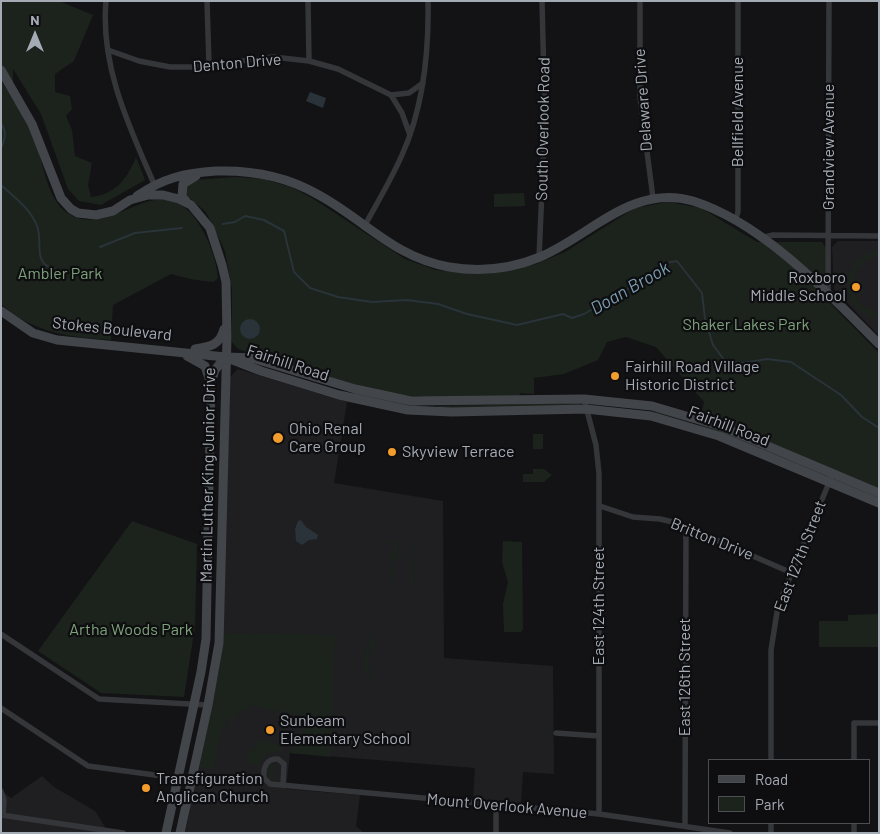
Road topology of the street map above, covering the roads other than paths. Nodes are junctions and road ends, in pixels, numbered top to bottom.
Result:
1 (106, 1) edge
2 (207, 1) edge
3 (308, 1) edge
4 (428, 1) edge
5 (542, 1) edge
6 (640, 1) edge
7 (738, 1) edge
8 (829, 1) edge
9 (108, 50) junction
10 (309, 61) junction
11 (208, 65) junction
12 (1, 70) edge
13 (423, 83) junction
14 (391, 95) junction
15 (410, 134) junction
16 (212, 171) junction
17 (154, 184) junction
18 (653, 198) junction
19 (130, 200) junction
20 (186, 201) junction
21 (735, 221) junction
22 (364, 227) junction
23 (829, 236) junction
24 (879, 236) edge
25 (760, 238) junction
26 (538, 258) junction
27 (828, 293) junction
28 (1, 312) edge
29 (226, 321) junction
30 (879, 344) edge
31 (175, 351) junction
32 (225, 357) junction
33 (211, 382) junction
34 (340, 384) junction
35 (360, 391) junction
36 (337, 394) junction
37 (584, 399) junction
38 (358, 400) junction
39 (434, 402) junction
40 (586, 409) junction
41 (652, 411) junction
42 (434, 412) junction
43 (210, 454) junction
44 (223, 454) junction
45 (831, 478) junction
46 (879, 493) edge
47 (879, 503) edge
48 (600, 506) junction
49 (686, 527) junction
50 (792, 573) junction
51 (207, 590) junction
52 (221, 590) junction
53 (1, 634) edge
54 (194, 704) junction
55 (208, 705) junction
56 (1, 708) edge
57 (879, 723) edge
58 (556, 733) dead end
59 (599, 736) junction
60 (771, 759) edge
61 (854, 759) edge
62 (178, 779) junction
63 (192, 780) junction
64 (283, 785) junction
65 (1, 791) edge
66 (496, 804) junction
67 (599, 814) junction
68 (2, 815) edge
69 (685, 826) junction
70 (123, 833) edge
71 (166, 833) edge
72 (180, 833) edge
73 (496, 833) edge
74 (730, 833) edge

1 - 9 street
2 - 11 street
3 - 10 street
4 - 13 street
5 - 26 street, South Overlook Road
6 - 18 street, Delaware Drive
7 - 21 street, Bellfield Avenue
8 - 23 street, Grandview Avenue
9 - 11 street, Denton Drive
9 - 17 street
10 - 11 street, Denton Drive
10 - 14 street, Denton Drive
12 - 19 main road
13 - 14 street
13 - 15 street
14 - 15 street
15 - 22 street
16 - 17 main road
16 - 20 main road
16 - 22 main road
17 - 19 main road
18 - 21 main road
18 - 26 main road
19 - 20 main road
20 - 29 main road
21 - 25 main road
22 - 26 main road
23 - 24 street
23 - 25 street
23 - 27 street, Grandview Avenue
25 - 27 main road
27 - 30 main road
28 - 31 main road, Stokes Boulevard
29 - 31 main road
29 - 32 main road
31 - 32 main road, Stokes Boulevard
31 - 33 main road
32 - 33 main road, Martin Luther King Junior Drive
32 - 34 main road, Fairhill Road
32 - 36 main road, Fairhill Road
32 - 44 main road, Martin Luther King Junior Drive
33 - 43 main road, Martin Luther King Junior Drive
34 - 35 main road, Fairhill Road
34 - 36 main road
35 - 38 main road
35 - 39 main road, Fairhill Road
36 - 38 main road, Fairhill Road
37 - 39 main road, Fairhill Road
37 - 40 street, East 124th Street
37 - 41 main road, Fairhill Road
38 - 42 main road, Fairhill Road
39 - 42 main road
40 - 41 main road, Fairhill Road
40 - 42 main road, Fairhill Road
40 - 48 street, East 124th Street
41 - 45 main road, Fairhill Road
43 - 44 street
43 - 51 main road, Martin Luther King Junior Drive
44 - 52 main road, Martin Luther King Junior Drive
45 - 46 main road, Fairhill Road
45 - 47 main road, Fairhill Road
45 - 50 street, East 127th Street
48 - 49 street, Britton Drive
48 - 59 street, East 124th Street
49 - 50 street, Britton Drive
49 - 69 street, East 126th Street
50 - 60 street, East 127th Street
51 - 52 street
51 - 54 main road, Martin Luther King Junior Drive
52 - 55 main road, Martin Luther King Junior Drive
53 - 54 street
54 - 55 street
54 - 62 main road, Martin Luther King Junior Drive
55 - 63 main road, Martin Luther King Junior Drive
56 - 62 street
57 - 61 street
58 - 59 street
59 - 67 street, East 124th Street
62 - 63 street
62 - 71 main road, Martin Luther King Junior Drive
63 - 72 main road, Martin Luther King Junior Drive
64 - 64 street, Mount Overlook Avenue
64 - 66 street, Mount Overlook Avenue
65 - 68 street
66 - 67 street, Mount Overlook Avenue
66 - 73 street
67 - 69 street, Mount Overlook Avenue
68 - 70 street
69 - 74 street, Mount Overlook Avenue

